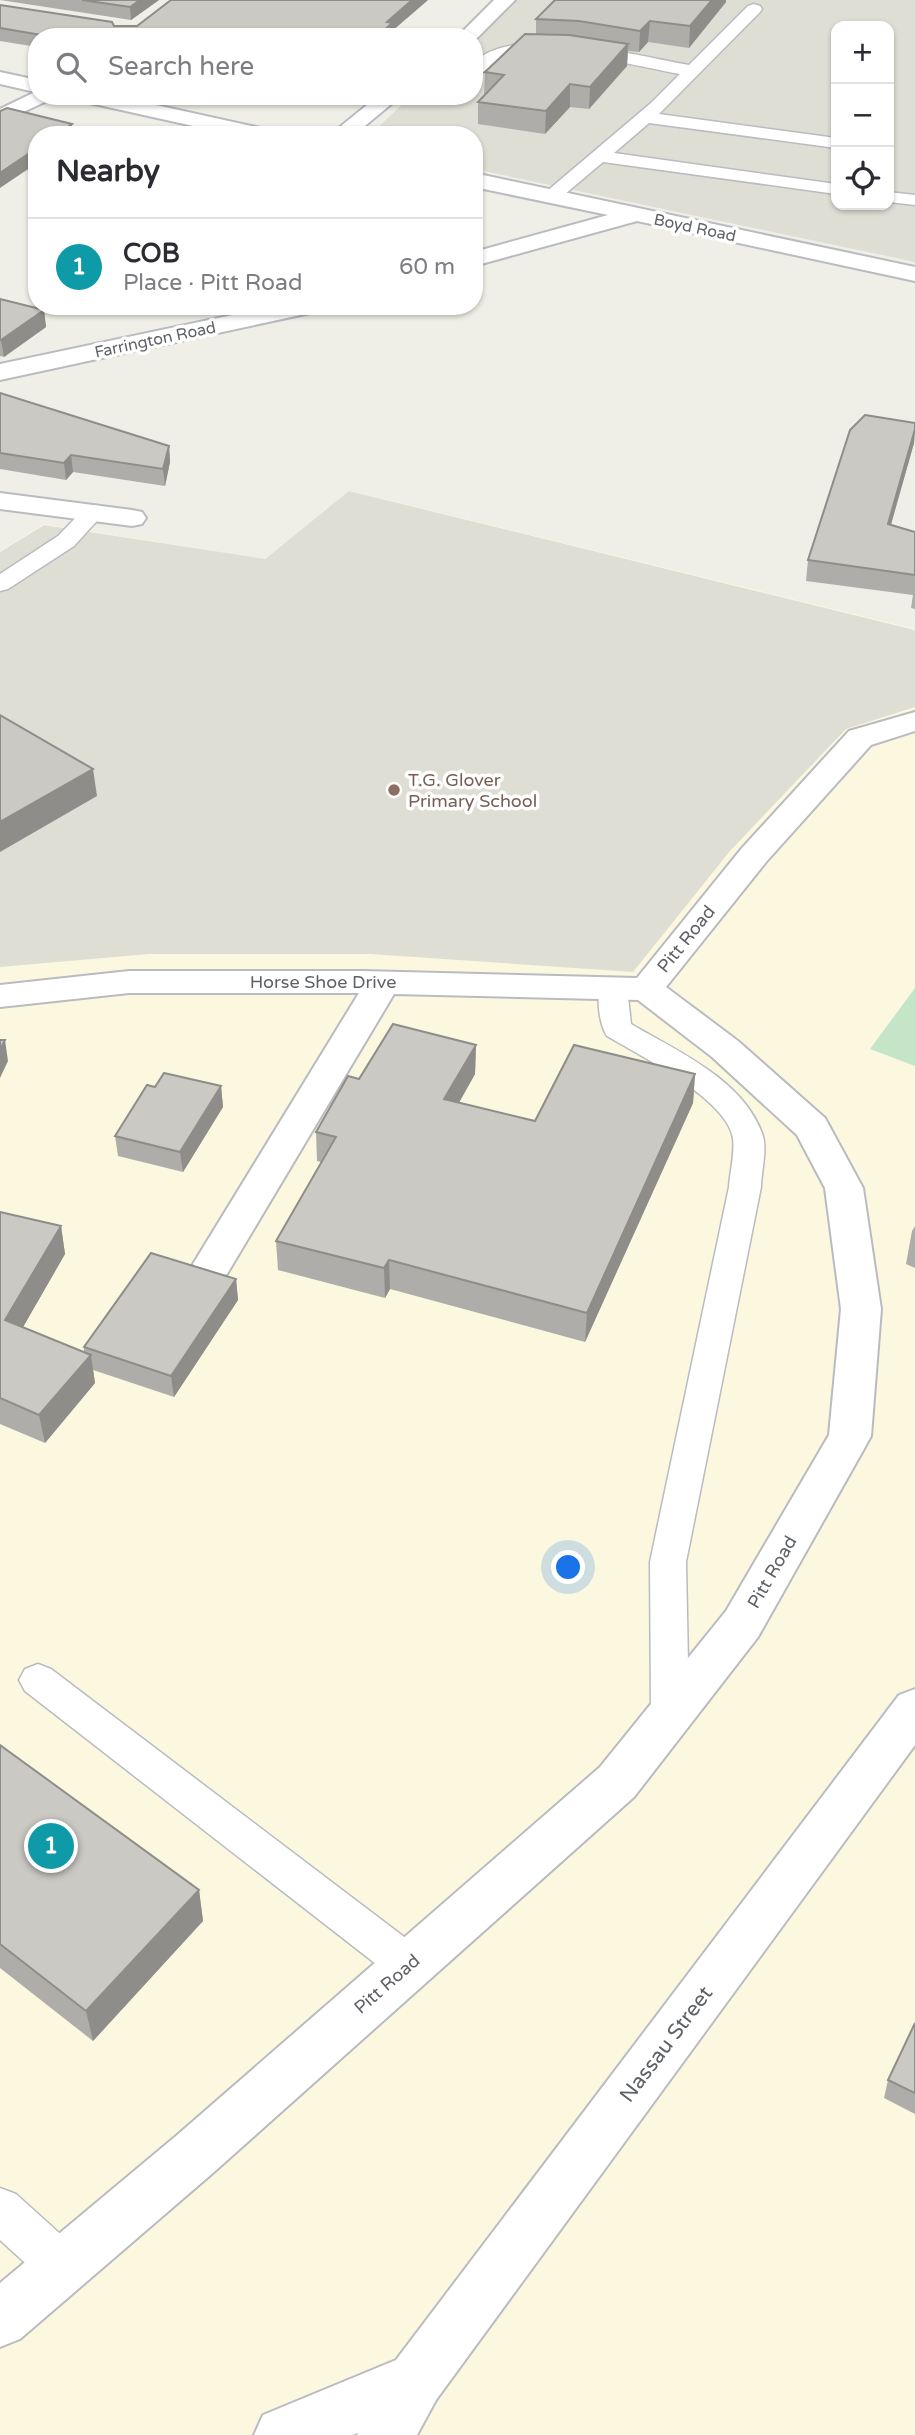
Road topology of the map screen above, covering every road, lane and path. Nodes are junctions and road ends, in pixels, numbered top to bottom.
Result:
1 (505, 0) edge
2 (754, 9) dead end
3 (476, 28) edge
4 (483, 62) edge
5 (693, 71) junction
6 (0, 78) edge
7 (28, 84) edge
8 (28, 103) edge
9 (127, 105) edge
10 (379, 105) edge
11 (0, 117) edge
12 (645, 117) junction
13 (223, 126) edge
14 (352, 126) edge
15 (831, 142) edge
16 (599, 156) junction
17 (483, 182) edge
18 (831, 188) edge
19 (552, 196) junction
20 (894, 198) edge
21 (915, 200) edge
22 (637, 215) junction
23 (483, 257) edge
24 (915, 274) edge
25 (268, 315) edge
26 (0, 372) edge
27 (0, 501) edge
28 (94, 512) junction
29 (132, 518) dead end
30 (0, 584) edge
31 (915, 720) edge
32 (383, 982) junction
33 (630, 988) junction
34 (0, 996) edge
35 (213, 1264) dead end
36 (38, 1680) dead end
37 (915, 1709) edge
38 (670, 1716) junction
39 (409, 1965) junction
40 (0, 2210) edge
41 (62, 2266) junction
42 (0, 2319) edge
43 (416, 2380) junction
44 (283, 2435) edge
45 (386, 2435) edge

1 - 3 street
2 - 5 lane
4 - 5 lane
5 - 12 lane
6 - 7 street
8 - 11 street
9 - 13 street
10 - 14 street
12 - 15 lane
12 - 16 lane
16 - 18 lane
16 - 19 lane
17 - 19 street, Boyd Road
19 - 22 street, Boyd Road
20 - 21 lane
22 - 23 street
22 - 24 street, Boyd Road
25 - 26 street, Farrington Road
27 - 28 street
28 - 29 street
28 - 30 lane
31 - 33 street, Pitt Road
32 - 33 street, Horse Shoe Drive
32 - 34 street, Horse Shoe Drive
32 - 35 street
33 - 38 lane
33 - 38 street, Pitt Road
36 - 39 lane
37 - 43 street, Nassau Street
38 - 39 street, Pitt Road
39 - 41 street, Pitt Road
40 - 41 lane
41 - 42 street, Pitt Road
43 - 44 street
43 - 45 street, Nassau Street

